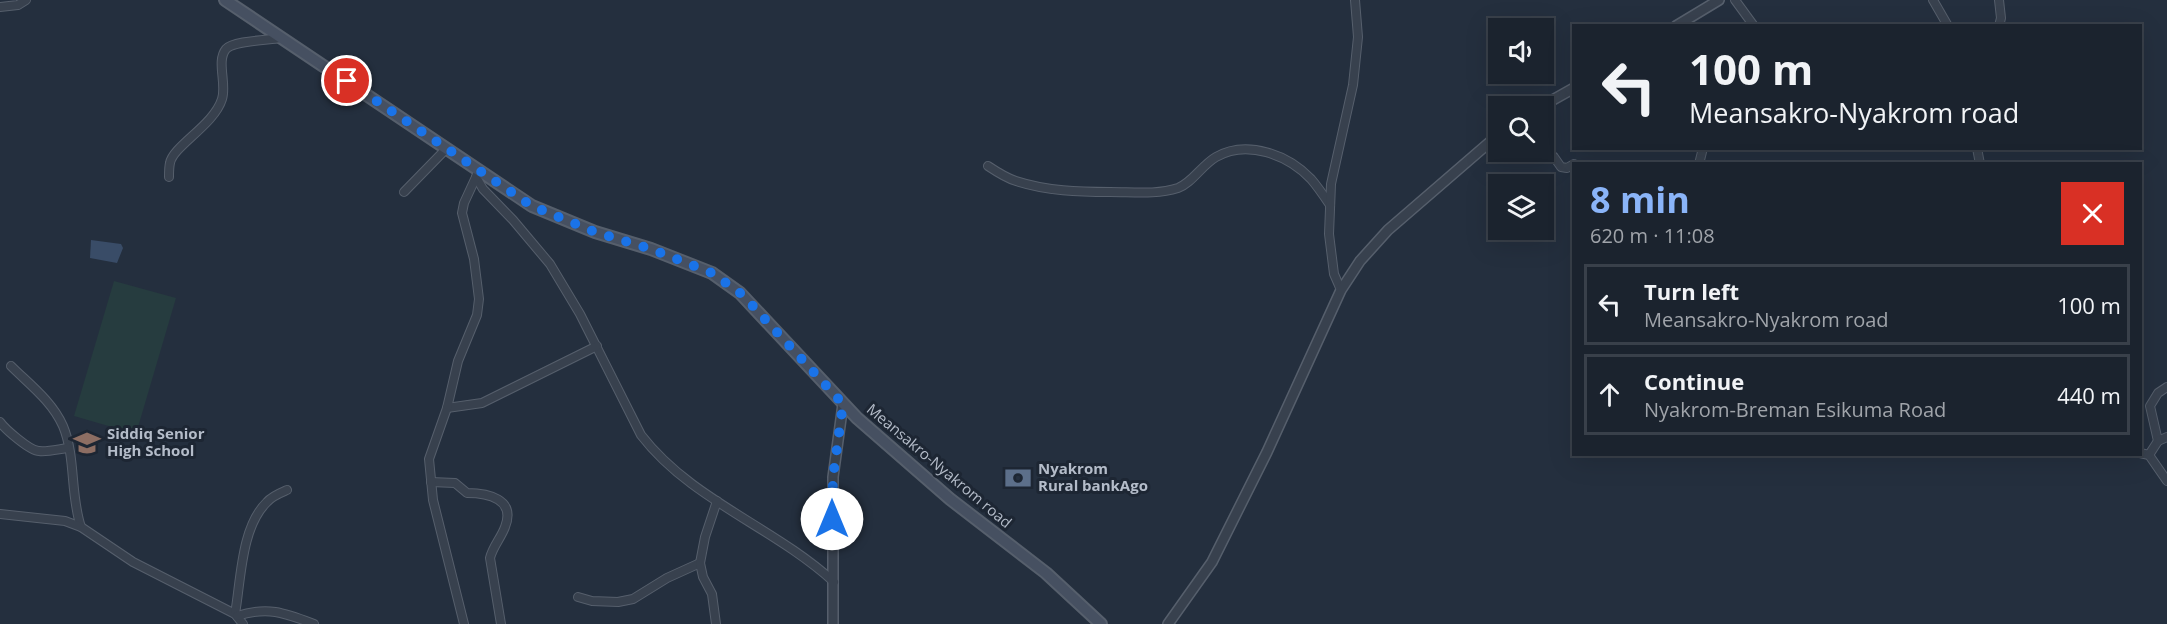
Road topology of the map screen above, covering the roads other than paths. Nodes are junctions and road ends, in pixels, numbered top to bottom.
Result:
1 (26, 0) edge
2 (225, 0) edge
3 (1355, 0) edge
4 (1719, 0) edge
5 (1735, 0) edge
6 (1932, 0) edge
7 (1999, 0) edge
8 (0, 7) edge
9 (1679, 24) edge
10 (1753, 24) edge
11 (1947, 24) edge
12 (2000, 24) edge
13 (280, 38) junction
14 (1572, 89) edge
15 (1554, 99) edge
16 (1488, 144) edge
17 (446, 149) junction
18 (1554, 158) edge
19 (1572, 165) edge
20 (988, 166) dead end
21 (478, 174) junction
22 (169, 177) dead end
23 (404, 192) dead end
24 (1330, 205) junction
25 (1341, 290) junction
26 (597, 346) junction
27 (11, 366) dead end
28 (2167, 387) edge
29 (843, 404) junction
30 (447, 408) junction
31 (0, 422) edge
32 (2167, 437) edge
33 (2158, 441) junction
34 (68, 448) junction
35 (2145, 454) edge
36 (2167, 481) edge
37 (431, 482) junction
38 (287, 490) dead end
39 (717, 501) junction
40 (0, 514) edge
41 (81, 527) junction
42 (700, 563) junction
43 (834, 582) junction
44 (578, 597) dead end
45 (236, 615) junction
46 (243, 624) edge
47 (314, 624) edge
48 (464, 624) edge
49 (501, 624) edge
50 (716, 624) edge
51 (833, 624) edge
52 (1101, 624) edge
53 (1168, 624) edge

1 - 8 street
2 - 13 main road, Meansakro-Nyakrom road
3 - 24 street
4 - 9 street
5 - 10 street
6 - 11 street
7 - 12 street
13 - 17 main road, Meansakro-Nyakrom road
13 - 22 street
14 - 15 street
16 - 25 street
17 - 21 main road, Meansakro-Nyakrom road
17 - 23 street
18 - 19 street
20 - 24 street
21 - 26 street
21 - 29 main road, Meansakro-Nyakrom road
21 - 30 street
24 - 25 street
25 - 53 street
26 - 30 street
26 - 39 street
27 - 34 street
28 - 33 street
29 - 43 street
29 - 52 main road, Meansakro-Nyakrom road
30 - 37 street
31 - 34 street
32 - 33 street
33 - 35 street
34 - 41 street
35 - 36 street
37 - 48 street
37 - 49 street
38 - 45 street
39 - 42 street
39 - 43 street
40 - 41 street
41 - 45 street
42 - 44 street
42 - 50 street
43 - 51 street
45 - 46 street
45 - 47 street

